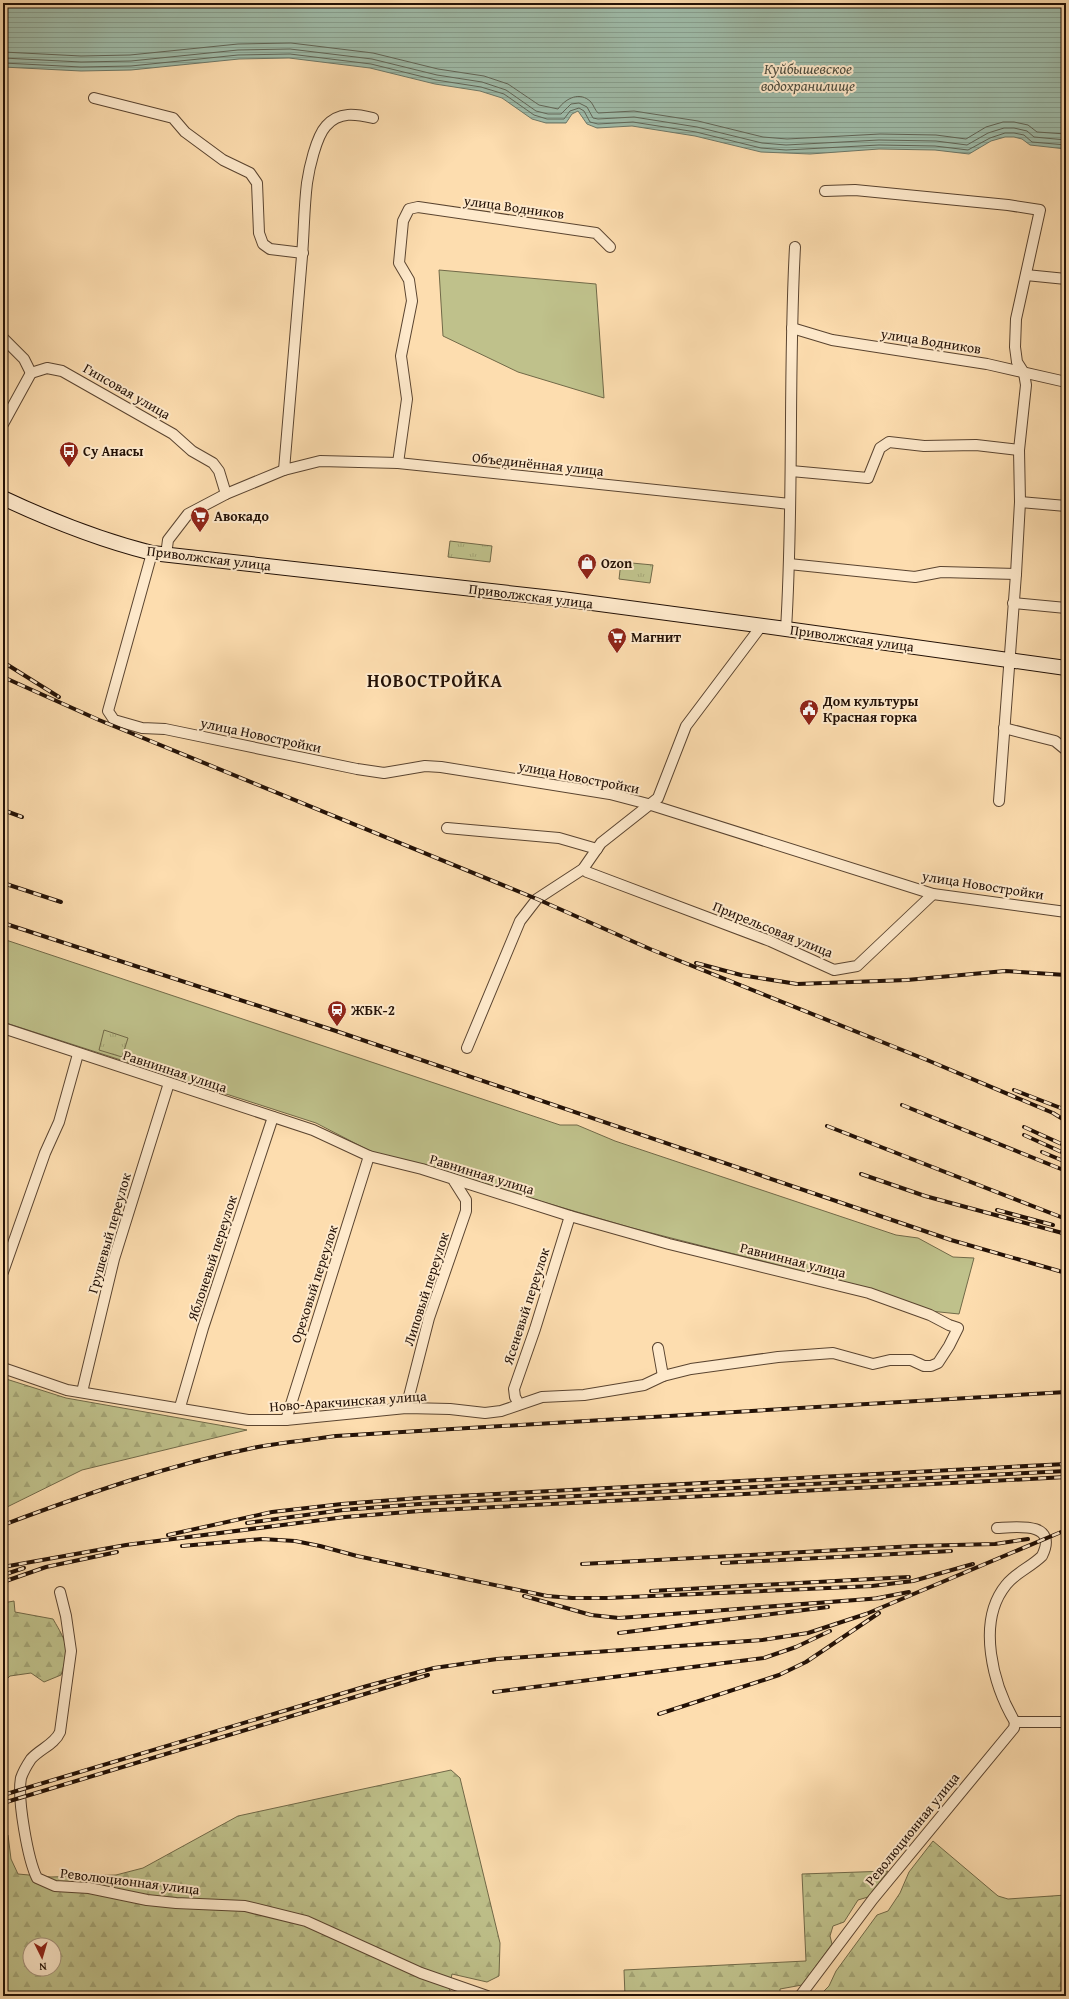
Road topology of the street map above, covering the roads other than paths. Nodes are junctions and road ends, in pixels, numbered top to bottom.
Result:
1 (94, 98) dead end
2 (373, 118) dead end
3 (825, 191) dead end
4 (610, 247) dead end
5 (795, 247) dead end
6 (303, 253) junction
7 (1026, 275) junction
8 (1066, 279) edge
9 (792, 328) junction
10 (3, 338) edge
11 (31, 373) junction
12 (1024, 373) junction
13 (1066, 382) edge
14 (3, 424) edge
15 (1019, 450) junction
16 (398, 463) junction
17 (284, 470) junction
18 (791, 471) junction
19 (226, 494) junction
20 (3, 498) edge
21 (1020, 502) junction
22 (790, 504) junction
23 (1066, 506) edge
24 (152, 553) junction
25 (166, 555) junction
26 (789, 564) junction
27 (1016, 574) junction
28 (1013, 603) junction
29 (1066, 608) edge
30 (762, 626) junction
31 (786, 628) junction
32 (1009, 661) junction
33 (1066, 668) edge
34 (1004, 728) junction
35 (1066, 750) edge
36 (999, 801) dead end
37 (648, 804) junction
38 (447, 828) dead end
39 (597, 849) junction
40 (583, 869) junction
41 (933, 894) junction
42 (1066, 912) edge
43 (3, 1028) edge
44 (467, 1048) dead end
45 (78, 1054) junction
46 (169, 1083) junction
47 (274, 1118) junction
48 (370, 1156) junction
49 (454, 1181) junction
50 (570, 1216) junction
51 (3, 1272) edge
52 (958, 1328) joint
53 (658, 1348) dead end
54 (3, 1368) edge
55 (663, 1376) junction
56 (82, 1392) junction
57 (519, 1404) junction
58 (180, 1408) junction
59 (406, 1408) junction
60 (286, 1420) junction
61 (997, 1528) dead end
62 (60, 1592) dead end
63 (1015, 1722) junction
64 (1066, 1722) edge
65 (487, 1996) edge
66 (800, 1996) edge

1 - 6 street
2 - 6 street
3 - 7 street
4 - 16 street, улица Водников
5 - 9 street
6 - 17 street
7 - 8 street
7 - 12 street
9 - 12 street, улица Водников
9 - 18 street
10 - 11 street
11 - 14 street
11 - 19 street, Гипсовая улица
12 - 13 street, улица Водников
12 - 15 street
15 - 18 street
15 - 21 street
16 - 17 street, Объединённая улица
16 - 22 street, Объединённая улица
17 - 19 street, Объединённая улица
18 - 22 street
19 - 25 street, Объединённая улица
20 - 24 main road, Приволжская улица
21 - 23 street
21 - 27 street
22 - 26 street
24 - 25 main road, Приволжская улица
24 - 37 street, улица Новостройки
25 - 30 main road, Приволжская улица
26 - 27 street
26 - 31 street
27 - 28 street
28 - 29 street
28 - 32 street
30 - 31 main road, Приволжская улица
30 - 37 street
31 - 32 main road, Приволжская улица
32 - 33 main road, Приволжская улица
32 - 34 street
34 - 35 street
34 - 36 street
37 - 39 street
37 - 41 street, улица Новостройки
38 - 39 street
39 - 40 street
40 - 41 street, Прирельсовая улица
40 - 44 street
41 - 42 street, улица Новостройки
43 - 45 street, Равнинная улица
45 - 46 street, Равнинная улица
45 - 51 street
46 - 47 street, Равнинная улица
46 - 56 street, Грушевый переулок
47 - 48 street, Равнинная улица
47 - 58 street, Яблоневый переулок
48 - 49 street, Равнинная улица
48 - 60 street, Ореховый переулок
49 - 50 street, Равнинная улица
49 - 59 street, Липовый переулок
50 - 52 street, Равнинная улица
50 - 57 street, Ясеневый переулок
52 - 55 street, Ново-Аракчинская улица
53 - 55 street
54 - 56 street, Ново-Аракчинская улица
55 - 57 street, Ново-Аракчинская улица
56 - 58 street, Ново-Аракчинская улица
57 - 59 street, Ново-Аракчинская улица
58 - 60 street, Ново-Аракчинская улица
59 - 60 street, Ново-Аракчинская улица
61 - 63 street
62 - 65 street, Революционная улица
63 - 64 street
63 - 66 street, Революционная улица

